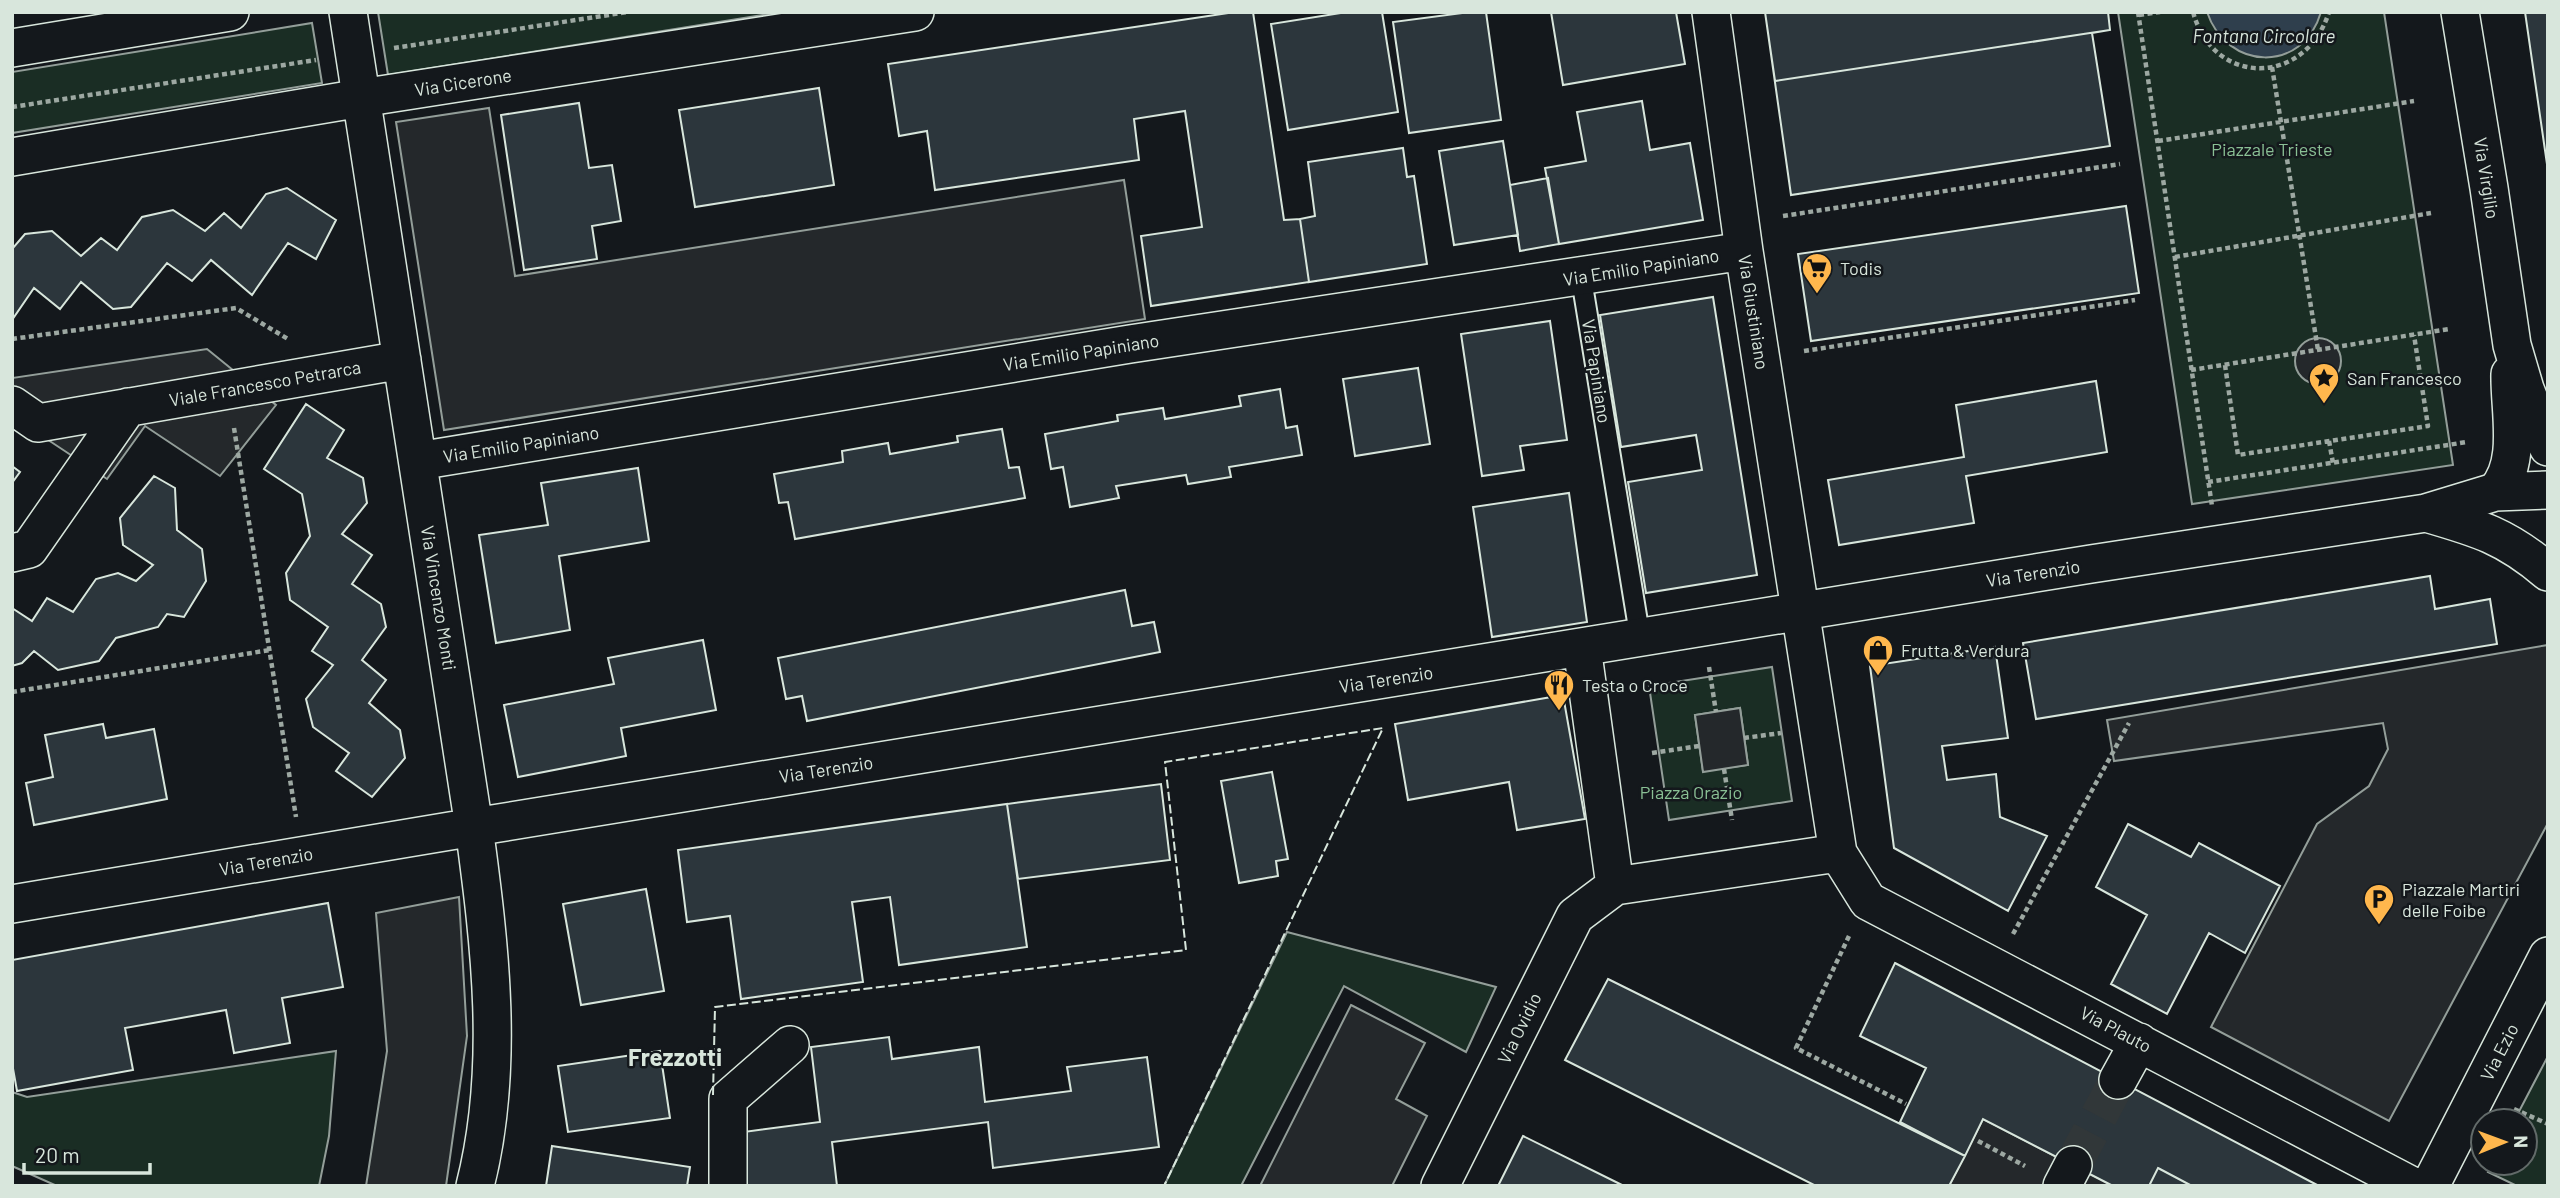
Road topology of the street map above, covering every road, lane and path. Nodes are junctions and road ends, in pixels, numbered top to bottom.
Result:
1 (230, 12) edge
2 (348, 12) edge
3 (915, 12) edge
4 (1711, 12) edge
5 (2160, 12) edge
6 (2193, 12) edge
7 (2329, 12) edge
8 (2460, 12) edge
9 (2138, 14) edge
10 (12, 48) edge
11 (2272, 67) junction
12 (361, 98) junction
13 (2414, 101) dead end
14 (2281, 122) junction
15 (2158, 141) junction
16 (12, 157) edge
17 (2120, 164) dead end
18 (2431, 213) dead end
19 (1783, 216) dead end
20 (2299, 236) junction
21 (1744, 251) junction
22 (2175, 257) junction
23 (1581, 276) junction
24 (2135, 300) dead end
25 (2449, 329) dead end
26 (2414, 335) junction
27 (12, 340) edge
28 (2512, 345) junction
29 (2318, 350) junction
30 (1804, 351) dead end
31 (402, 360) junction
32 (2225, 365) junction
33 (341, 370) junction
34 (2192, 370) junction
35 (228, 389) junction
36 (2548, 389) edge
37 (128, 407) junction
38 (25, 414) edge
39 (2329, 441) junction
40 (2468, 442) dead end
41 (2548, 447) edge
42 (418, 461) junction
43 (2333, 463) junction
44 (2208, 482) junction
45 (2548, 489) edge
46 (2495, 492) junction
47 (2212, 509) dead end
48 (2426, 513) junction
49 (12, 552) edge
50 (2548, 572) edge
51 (1802, 611) junction
52 (1640, 637) junction
53 (1582, 647) junction
54 (270, 650) junction
55 (1709, 666) dead end
56 (12, 692) edge
57 (1716, 712) dead end
58 (2129, 723) dead end
59 (1786, 732) dead end
60 (1744, 738) dead end
61 (1699, 746) dead end
62 (1652, 753) dead end
63 (1724, 769) dead end
64 (1732, 820) dead end
65 (474, 827) junction
66 (1838, 853) junction
67 (302, 855) junction
68 (1615, 886) junction
69 (12, 904) edge
70 (1850, 935) dead end
71 (2548, 956) edge
72 (1995, 966) junction
73 (2139, 1042) junction
74 (790, 1045) dead end
75 (2118, 1080) tunnel mouth
76 (1906, 1104) dead end
77 (1978, 1141) dead end
78 (2025, 1166) dead end
79 (475, 1186) edge
80 (728, 1186) edge
81 (1440, 1186) edge
82 (2412, 1186) edge
83 (2430, 1186) edge

1 - 10 street
2 - 12 street, Via Vincenzo Monti
3 - 12 street, Via Cicerone
4 - 21 street, Via Giustiniano
5 - 9 path
6 - 11 path
7 - 11 path
8 - 28 street, Via Virgilio
9 - 15 path
11 - 14 path
12 - 16 street, Via Cicerone
12 - 31 street, Via Vincenzo Monti
13 - 14 path
14 - 15 path
14 - 20 path
15 - 22 path
17 - 19 path
18 - 20 path
20 - 22 path
20 - 29 path
21 - 23 street, Via Emilio Papiniano
21 - 51 street, Via Giustiniano
22 - 34 path
23 - 42 street, Via Emilio Papiniano
23 - 52 lane, Via Papiniano
24 - 30 path
25 - 26 path
26 - 29 path
26 - 39 path
27 - 33 path
28 - 36 street
28 - 41 street, Via Virgilio
28 - 46 street, Via Virgilio
29 - 32 path
31 - 33 street, Viale Francesco Petrarca
31 - 42 street, Via Vincenzo Monti
32 - 34 path
32 - 39 path
33 - 35 street, Viale Francesco Petrarca
34 - 44 path
35 - 37 street, Viale Francesco Petrarca
35 - 54 path
37 - 38 street, Viale Francesco Petrarca
37 - 49 street
39 - 43 path
40 - 43 path
42 - 65 street, Via Vincenzo Monti
43 - 44 path
44 - 47 path
45 - 46 street, Via Terenzio
46 - 48 street, Via Terenzio
48 - 50 street, Via Terenzio
48 - 51 street, Via Terenzio
51 - 52 street, Via Terenzio
51 - 66 street
52 - 53 street, Via Terenzio
53 - 65 street, Via Terenzio
53 - 68 street
54 - 56 path
54 - 67 path
55 - 57 path
58 - 72 path
59 - 60 path
61 - 62 path
63 - 64 path
65 - 67 street, Via Terenzio
65 - 79 street, Via Vincenzo Monti
66 - 68 street
66 - 72 street, Via Plauto
67 - 69 street, Via Terenzio
68 - 81 street, Via Ovidio
70 - 76 path
71 - 83 street, Via Ezio
72 - 73 street, Via Plauto
73 - 75 street
73 - 82 street, Via Plauto
74 - 80 street
77 - 78 path

